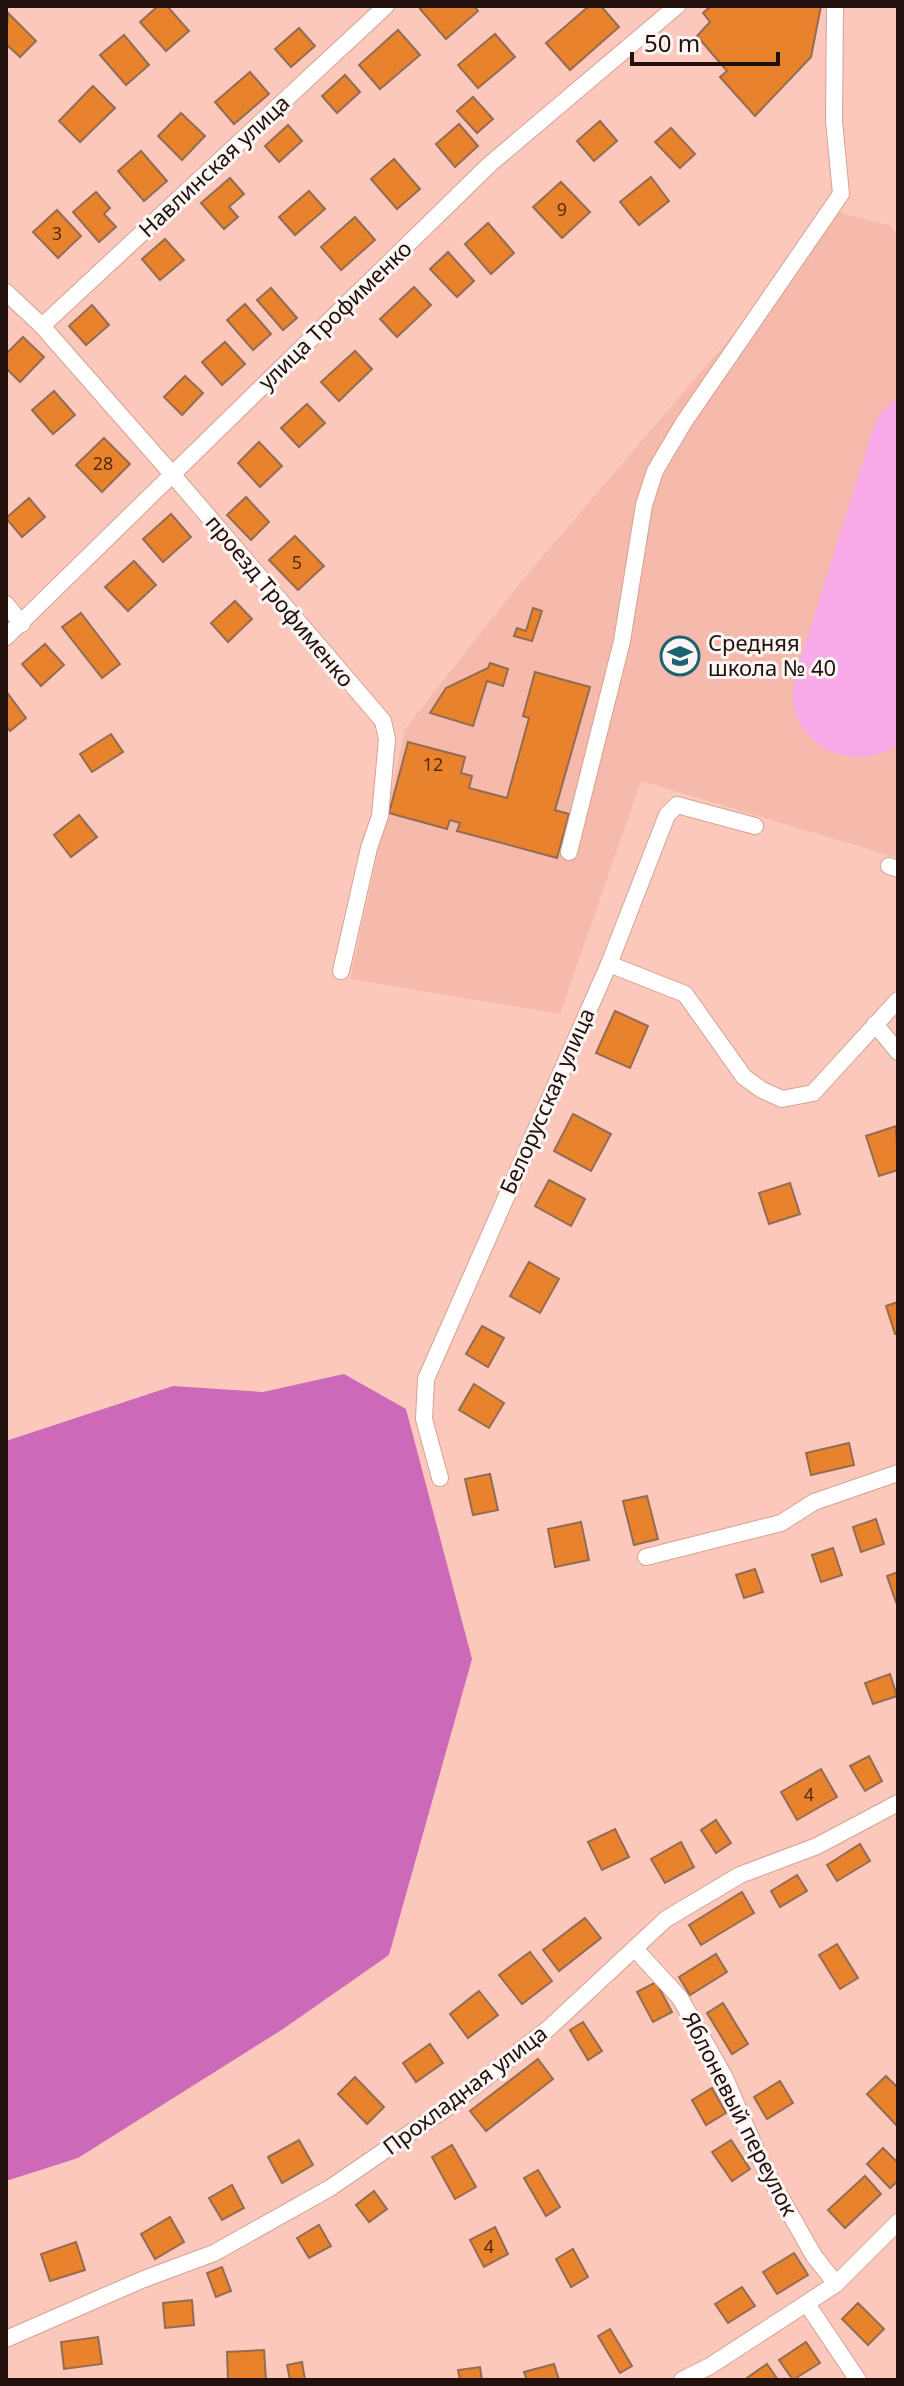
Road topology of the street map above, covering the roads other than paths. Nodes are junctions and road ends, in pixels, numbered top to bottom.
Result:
1 (386, 6) edge
2 (677, 6) edge
3 (835, 6) edge
4 (6, 292) edge
5 (42, 326) junction
6 (172, 474) junction
7 (6, 604) edge
8 (22, 624) junction
9 (6, 637) edge
10 (755, 826) dead end
11 (569, 852) dead end
12 (609, 964) junction
13 (341, 971) dead end
14 (898, 1000) edge
15 (875, 1024) junction
16 (898, 1052) edge
17 (898, 1473) edge
18 (440, 1478) dead end
19 (646, 1557) dead end
20 (898, 1803) edge
21 (636, 1950) junction
22 (898, 2222) edge
23 (836, 2284) junction
24 (807, 2304) junction
25 (6, 2339) edge
26 (682, 2380) edge
27 (858, 2380) edge

1 - 5 street, Навлинская улица
2 - 6 street, улица Трофименко
3 - 11 street
4 - 5 street, проезд Трофименко
5 - 6 street, проезд Трофименко
6 - 8 street, улица Трофименко
6 - 13 street, проезд Трофименко
7 - 8 street
8 - 9 street, улица Трофименко
10 - 12 street, Белорусская улица
12 - 15 street
12 - 18 street, Белорусская улица
14 - 15 street
15 - 16 street
17 - 19 street
20 - 21 street, Прохладная улица
21 - 23 street, Яблоневый переулок
21 - 25 street, Прохладная улица
22 - 23 street
23 - 24 street
24 - 26 street
24 - 27 street

